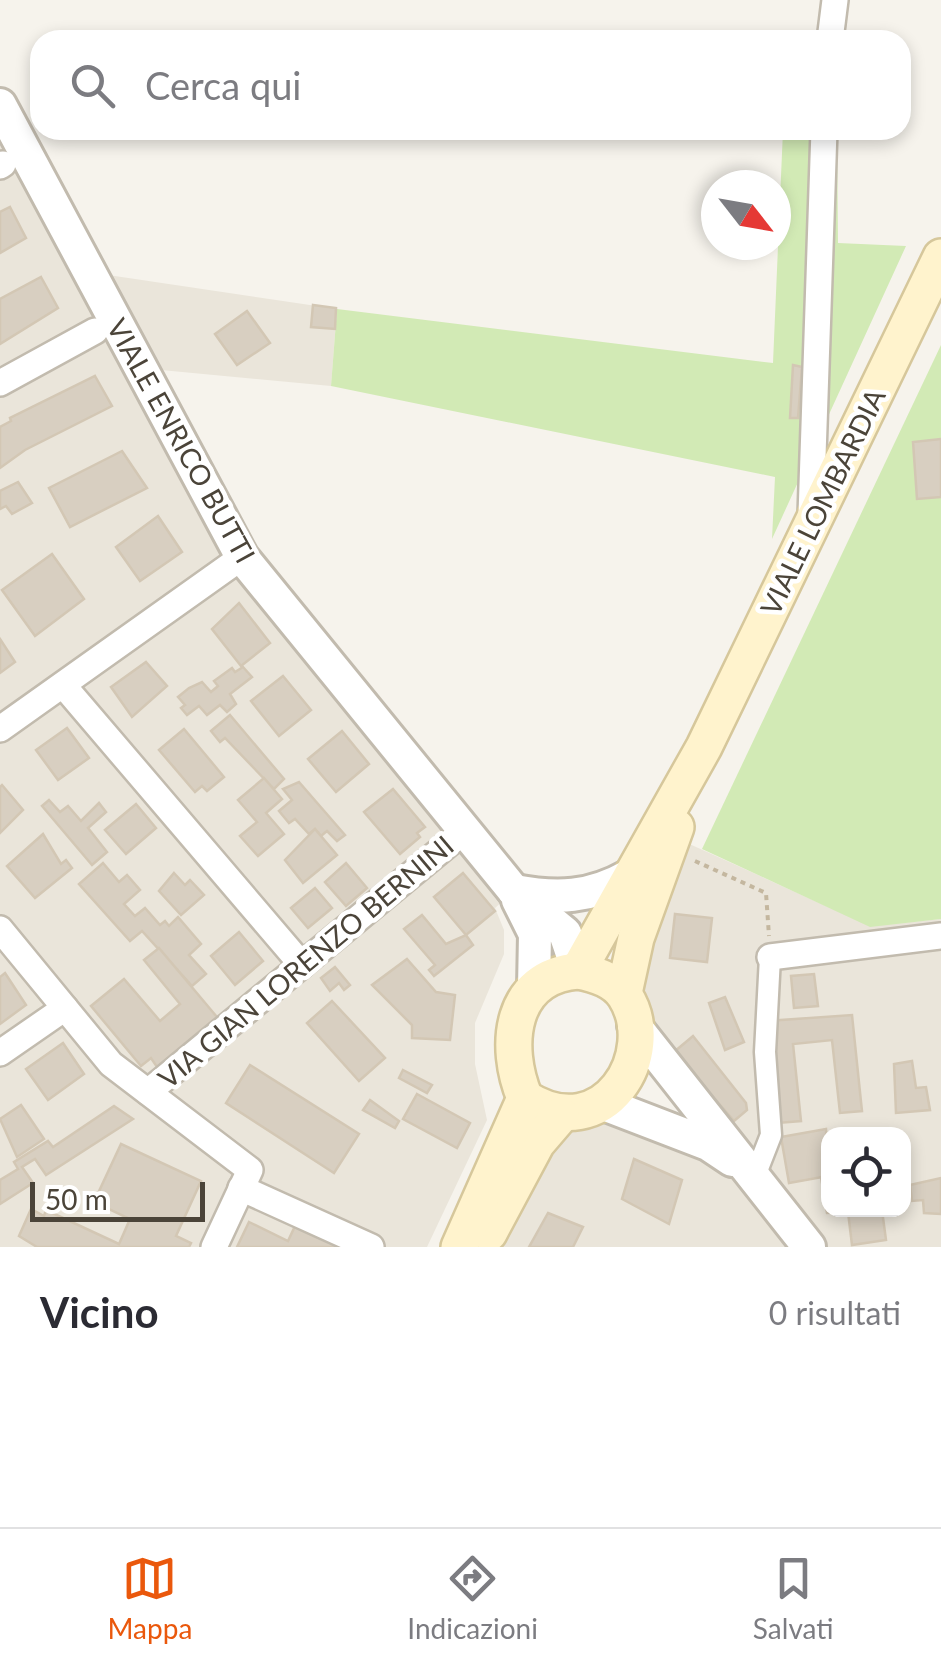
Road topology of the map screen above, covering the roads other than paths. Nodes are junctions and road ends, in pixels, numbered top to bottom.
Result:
1 (835, 0) edge
2 (831, 30) edge
3 (0, 105) edge
4 (824, 140) edge
5 (941, 257) edge
6 (94, 332) dead end
7 (0, 383) edge
8 (811, 526) junction
9 (242, 558) junction
10 (63, 685) junction
11 (0, 729) edge
12 (704, 747) junction
13 (464, 831) junction
14 (629, 876) junction
15 (514, 892) junction
16 (0, 929) edge
17 (941, 936) edge
18 (770, 957) joint
19 (302, 966) junction
20 (578, 971) junction
21 (534, 988) junction
22 (65, 1008) junction
23 (629, 1009) junction
24 (0, 1053) edge
25 (148, 1092) junction
26 (525, 1098) junction
27 (604, 1104) junction
28 (562, 1114) junction
29 (755, 1176) junction
30 (246, 1179) junction
31 (214, 1247) edge
32 (371, 1247) edge
33 (459, 1247) edge
34 (481, 1247) edge
35 (808, 1247) edge

1 - 2 street
3 - 9 street, VIALE ENRICO BUTTI
4 - 8 street
5 - 8 main road, VIALE LOMBARDIA
6 - 7 street
8 - 12 main road, VIALE LOMBARDIA
9 - 10 street
9 - 13 street, VIALE ENRICO BUTTI
10 - 11 street
10 - 19 street
12 - 14 main road, VIALE LOMBARDIA
12 - 23 main road, VIALE LOMBARDIA
13 - 15 street, VIALE ENRICO BUTTI
13 - 19 street, VIA GIAN LORENZO BERNINI
14 - 15 street
14 - 20 main road, VIALE LOMBARDIA
15 - 20 street
15 - 21 street
16 - 22 street
17 - 18 street
18 - 29 street
19 - 25 street, VIA GIAN LORENZO BERNINI
20 - 21 main road
20 - 23 main road
21 - 26 main road
22 - 24 street
22 - 25 street
23 - 27 main road
23 - 29 street
25 - 30 street
26 - 28 main road
26 - 33 main road
27 - 28 main road
27 - 29 street
28 - 34 main road
29 - 35 street
30 - 31 street
30 - 32 street

